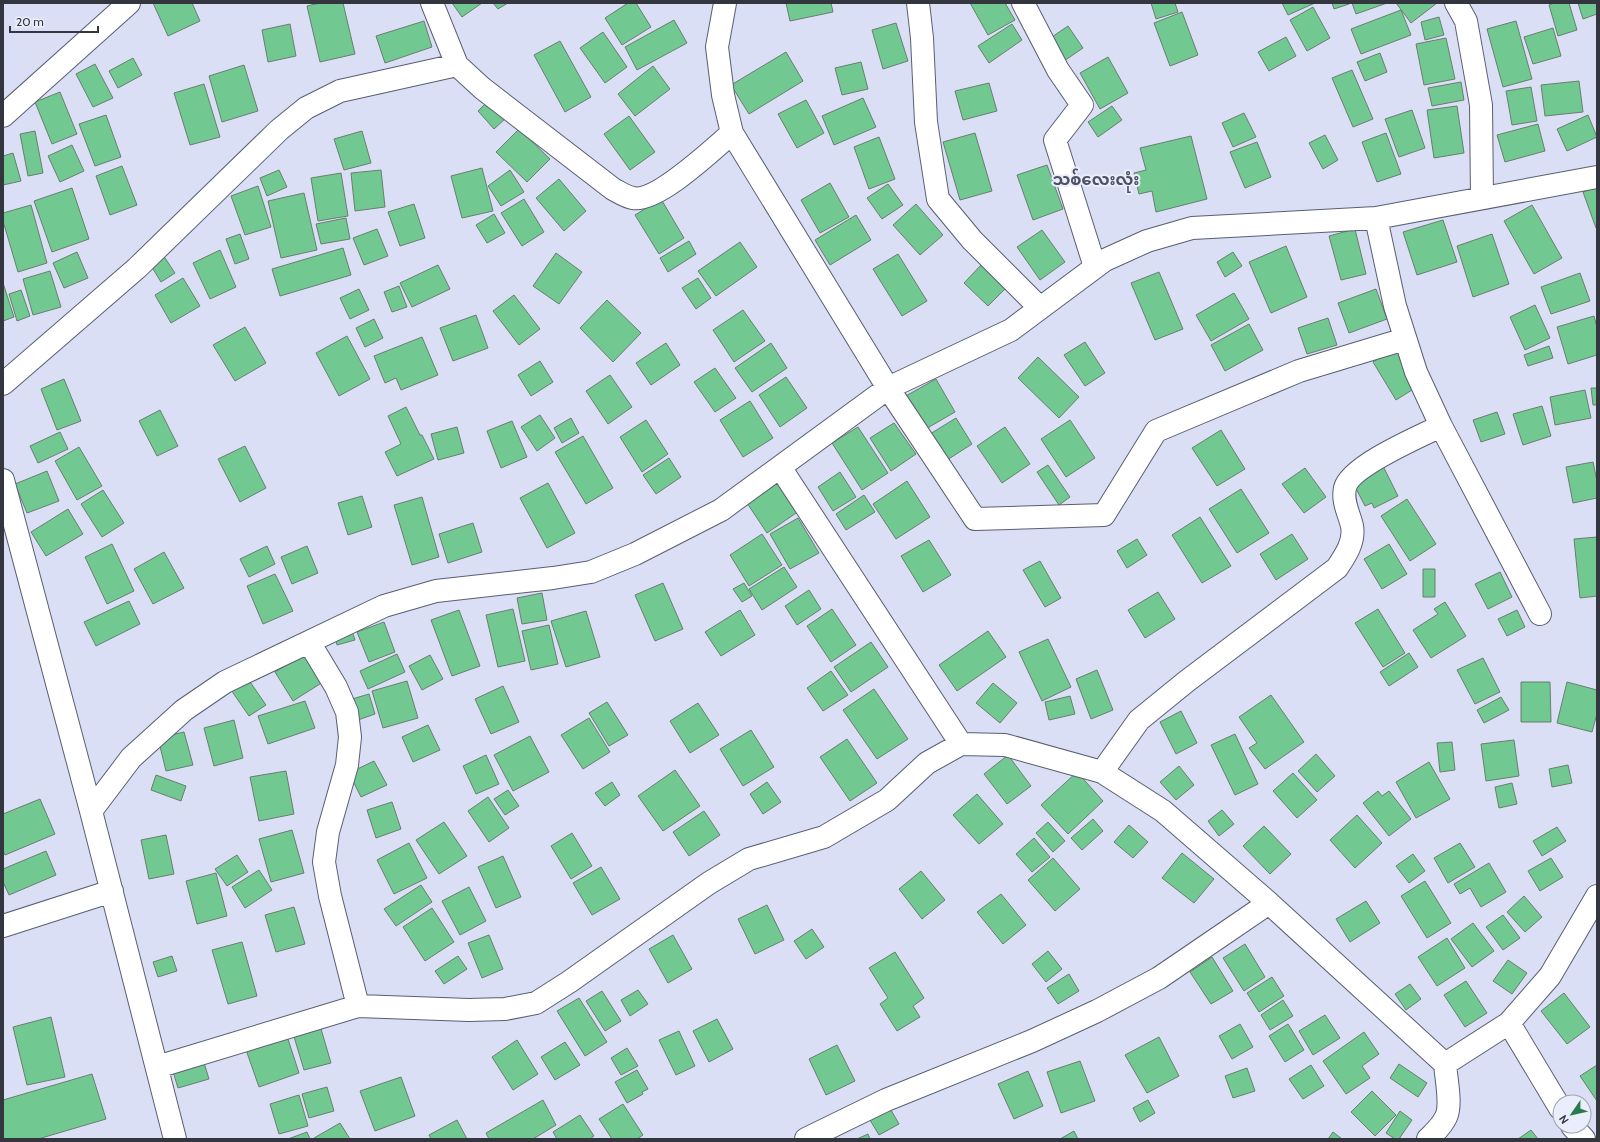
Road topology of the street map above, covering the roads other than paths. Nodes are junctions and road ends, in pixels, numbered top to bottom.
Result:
1 (129, 3) edge
2 (432, 3) edge
3 (725, 3) edge
4 (918, 3) edge
5 (1023, 3) edge
6 (1456, 3) edge
7 (457, 65) junction
8 (3, 116) edge
9 (732, 133) junction
10 (1597, 177) edge
11 (1482, 198) junction
12 (1376, 218) junction
13 (1095, 267) junction
14 (1040, 308) junction
15 (1405, 338) junction
16 (3, 384) edge
17 (888, 388) junction
18 (1441, 426) junction
19 (780, 466) junction
20 (3, 480) edge
21 (1540, 614) dead end
22 (309, 642) junction
23 (961, 744) junction
24 (1102, 772) junction
25 (91, 811) junction
26 (112, 892) junction
27 (1597, 896) edge
28 (1269, 904) junction
29 (3, 926) edge
30 (358, 1006) junction
31 (1509, 1023) junction
32 (1445, 1064) junction
33 (157, 1067) junction
34 (1552, 1095) edge
35 (175, 1139) edge
36 (806, 1139) edge
37 (1428, 1139) edge

1 - 8 street
2 - 7 street
3 - 9 street
4 - 14 street
5 - 13 street
6 - 11 street
7 - 9 street
7 - 16 street
9 - 17 street
10 - 11 street
11 - 12 street
12 - 13 street
12 - 15 street
13 - 14 street
14 - 17 street
15 - 17 street
15 - 18 street
17 - 19 street
18 - 21 street
18 - 24 street
19 - 22 street
19 - 23 street
20 - 25 street
22 - 25 street
22 - 30 street
23 - 24 street
23 - 30 street
24 - 28 street
25 - 26 street
26 - 29 street
26 - 33 street
27 - 31 street
28 - 32 street
28 - 36 street
30 - 33 street
31 - 32 street
31 - 34 street
32 - 37 street
33 - 35 street

